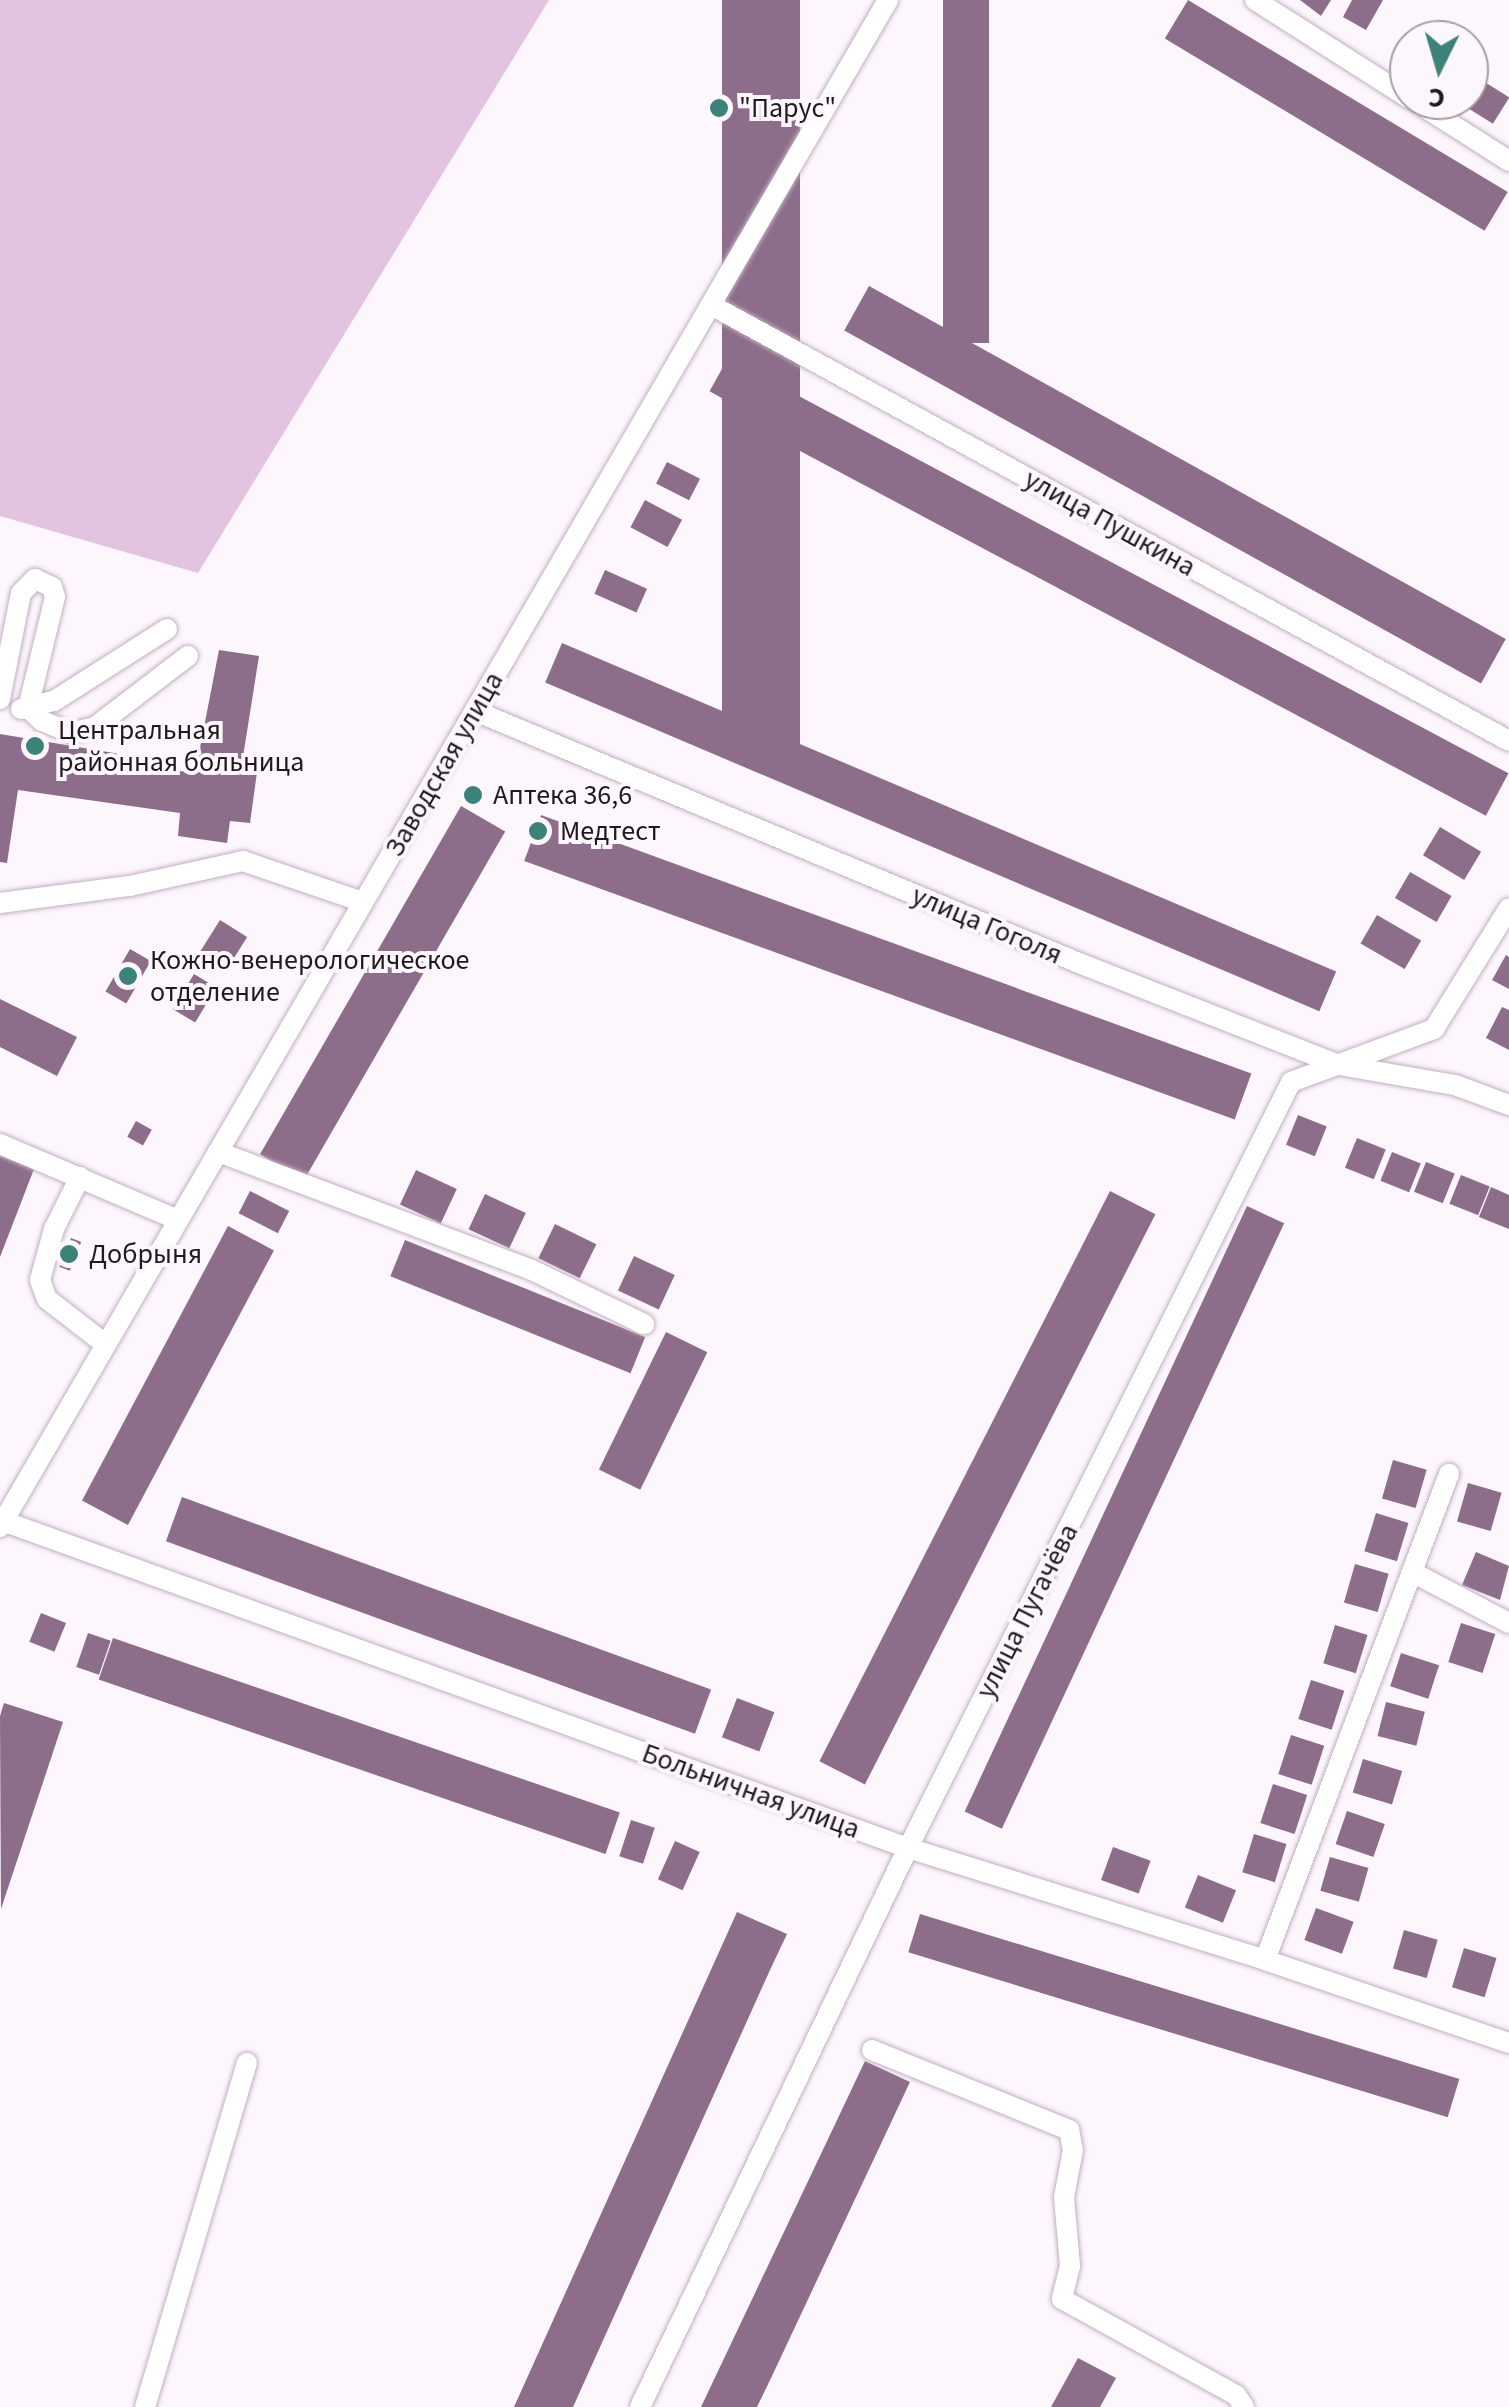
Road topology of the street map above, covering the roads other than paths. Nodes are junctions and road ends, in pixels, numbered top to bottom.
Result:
1 (888, 0) edge
2 (1255, 0) edge
3 (1389, 85) edge
4 (1444, 120) edge
5 (1509, 161) edge
6 (711, 305) junction
7 (167, 629) dead end
8 (188, 656) dead end
9 (0, 699) edge
10 (28, 708) junction
11 (0, 710) edge
12 (475, 711) junction
13 (1509, 740) edge
14 (364, 902) junction
15 (0, 903) edge
16 (1509, 908) edge
17 (1339, 1064) junction
18 (1509, 1106) edge
19 (0, 1144) edge
20 (218, 1152) junction
21 (80, 1177) junction
22 (178, 1220) junction
23 (644, 1324) dead end
24 (105, 1344) junction
25 (1449, 1474) dead end
26 (1, 1522) edge
27 (1412, 1572) junction
28 (1509, 1623) edge
29 (908, 1848) junction
30 (1265, 1960) junction
31 (1509, 2043) edge
32 (872, 2050) dead end
33 (248, 2064) dead end
34 (145, 2407) edge
35 (640, 2407) edge
36 (1244, 2407) edge

1 - 6 street, Заводская улица
2 - 3 street
4 - 5 street
6 - 12 street, Заводская улица
6 - 13 street, улица Пушкина
7 - 10 street
8 - 10 street
9 - 10 street
10 - 11 street
12 - 14 street, Заводская улица
12 - 17 street, улица Гоголя
14 - 15 street
14 - 20 street, Заводская улица
16 - 17 street, улица Пугачёва
17 - 18 street, улица Гоголя
17 - 29 street, улица Пугачёва
19 - 21 street
20 - 22 street, Заводская улица
20 - 23 street
21 - 22 street
21 - 24 street
22 - 24 street, Заводская улица
24 - 26 street, Заводская улица
25 - 27 street
26 - 29 street, Больничная улица
27 - 28 street
27 - 30 street
29 - 30 street, Больничная улица
29 - 35 street, улица Пугачёва
30 - 31 street, Больничная улица
32 - 36 street
33 - 34 street

